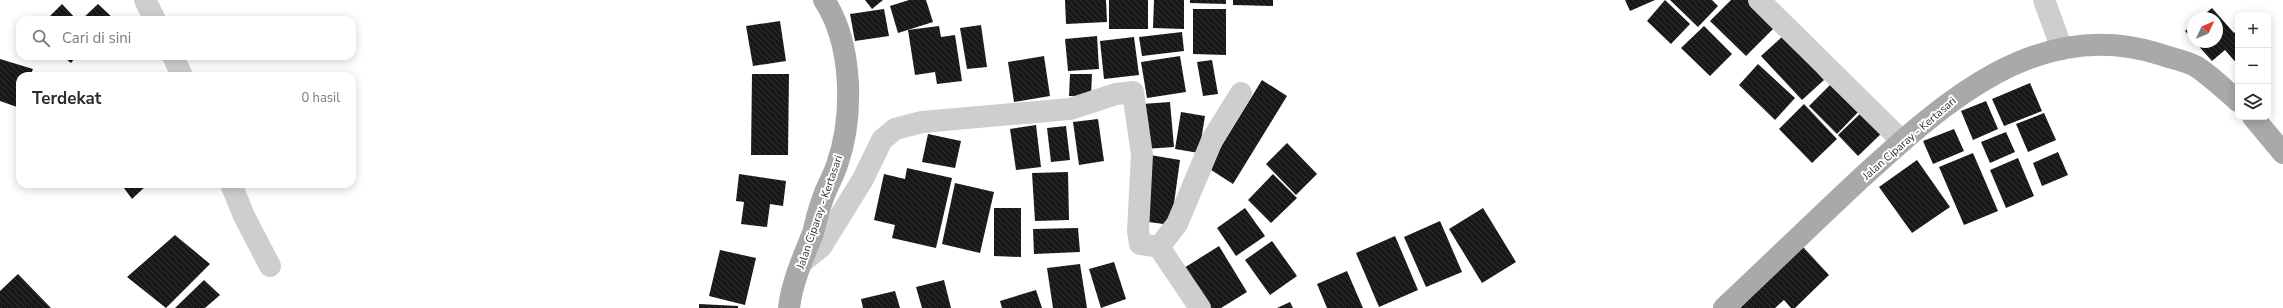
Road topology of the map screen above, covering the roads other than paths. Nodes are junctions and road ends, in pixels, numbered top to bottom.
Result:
1 (145, 0) edge
2 (824, 0) edge
3 (1759, 0) edge
4 (2044, 0) edge
5 (153, 16) edge
6 (2062, 49) junction
7 (174, 60) edge
8 (180, 72) edge
9 (1241, 93) dead end
10 (2235, 99) edge
11 (2256, 120) edge
12 (1902, 141) junction
13 (2283, 153) edge
14 (234, 188) edge
15 (1159, 247) junction
16 (801, 263) junction
17 (270, 266) dead end
18 (789, 308) edge
19 (1200, 308) edge
20 (1725, 308) edge

1 - 5 street
2 - 16 main road, Jalan Ciparay - Kertasari
3 - 12 street
4 - 6 street
6 - 10 main road, Jalan Ciparay - Kertasari
6 - 12 main road, Jalan Ciparay - Kertasari
7 - 8 street
9 - 15 street
11 - 13 main road
12 - 20 main road, Jalan Ciparay - Kertasari
14 - 17 street
15 - 16 street
15 - 19 street
16 - 18 main road, Jalan Ciparay - Kertasari

